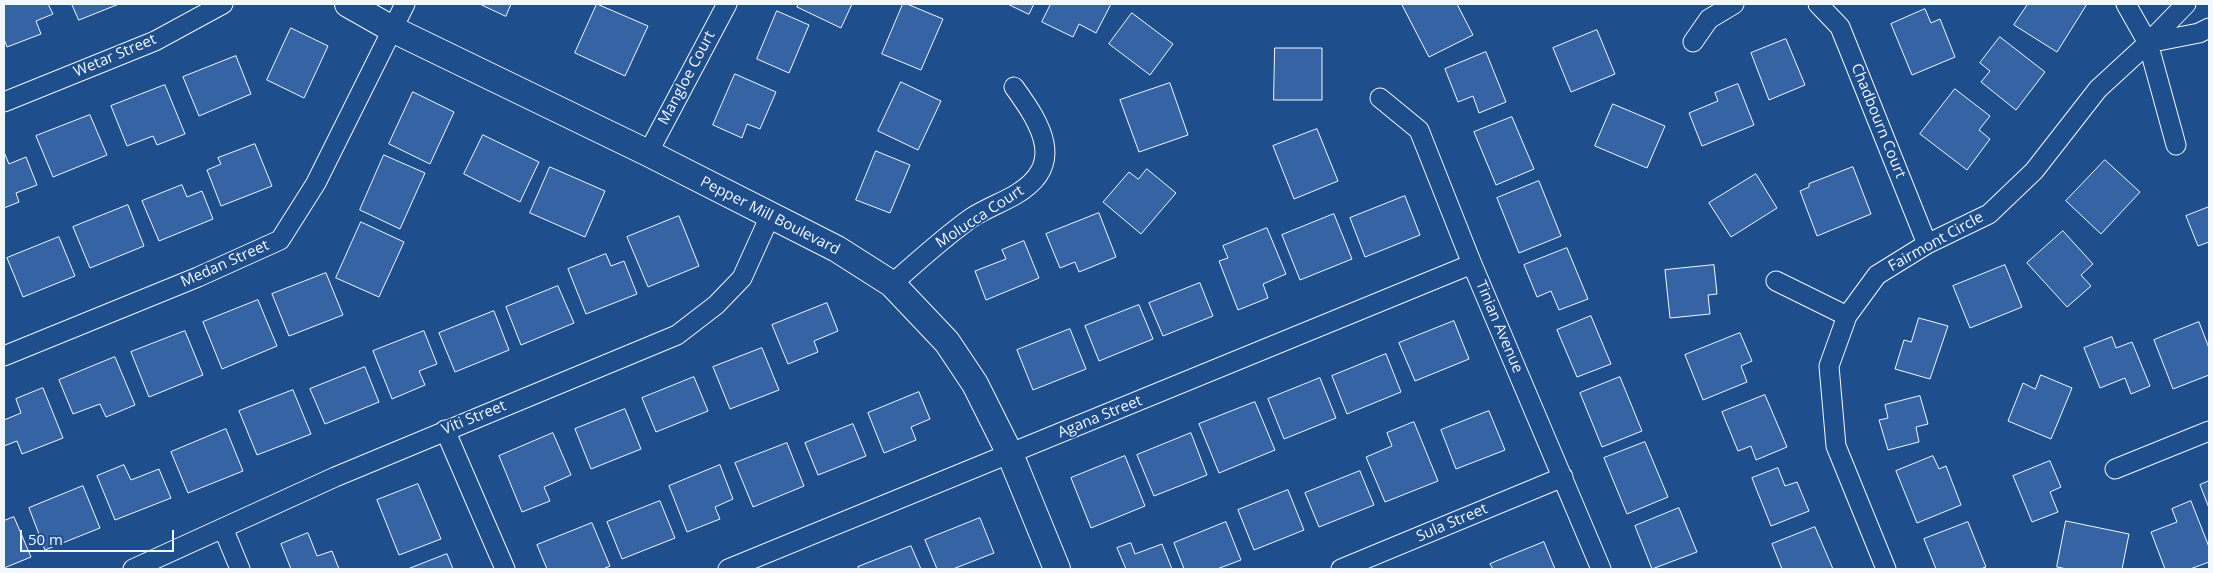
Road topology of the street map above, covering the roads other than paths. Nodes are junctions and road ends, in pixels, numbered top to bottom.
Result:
1 (223, 4) edge
2 (348, 4) edge
3 (405, 4) edge
4 (727, 4) edge
5 (1734, 4) edge
6 (1818, 4) edge
7 (2126, 4) edge
8 (2186, 4) edge
9 (2209, 28) edge
10 (392, 29) junction
11 (1693, 42) dead end
12 (2148, 43) junction
13 (1014, 87) dead end
14 (1380, 98) dead end
15 (4, 102) edge
16 (2176, 145) dead end
17 (648, 153) junction
18 (770, 216) junction
19 (1927, 244) junction
20 (1472, 264) junction
21 (1776, 281) dead end
22 (892, 284) junction
23 (1847, 316) junction
24 (4, 356) edge
25 (446, 430) junction
26 (2209, 430) edge
27 (1010, 454) junction
28 (2115, 469) dead end
29 (1563, 477) junction
30 (223, 528) junction
31 (133, 569) edge
32 (240, 569) edge
33 (505, 569) edge
34 (728, 569) edge
35 (1057, 569) edge
36 (1342, 569) edge
37 (1601, 569) edge
38 (1886, 569) edge

1 - 15 street, Wetar Street
2 - 10 street, Pepper Mill Boulevard
3 - 10 street, Medan Street
4 - 17 street, Mangloe Court
5 - 11 street
6 - 19 street, Chadbourn Court
7 - 12 street
8 - 12 street, Fairmont Circle
9 - 12 street
10 - 17 street, Pepper Mill Boulevard
10 - 24 street, Medan Street
12 - 16 street
12 - 19 street, Fairmont Circle
13 - 22 street, Molucca Court
14 - 20 street, Tinian Avenue
17 - 18 street, Pepper Mill Boulevard
18 - 22 street, Pepper Mill Boulevard
18 - 25 street, Viti Street
19 - 23 street, Fairmont Circle
20 - 27 street, Agana Street
20 - 29 street, Tinian Avenue
21 - 23 street
22 - 27 street, Pepper Mill Boulevard
23 - 38 street, Fairmont Circle
25 - 30 street, Viti Street
25 - 33 street
26 - 28 street
27 - 34 street, Agana Street
27 - 35 street, Pepper Mill Boulevard
29 - 36 street, Sula Street
29 - 37 street, Tinian Avenue
30 - 31 street, Viti Street
30 - 32 street

